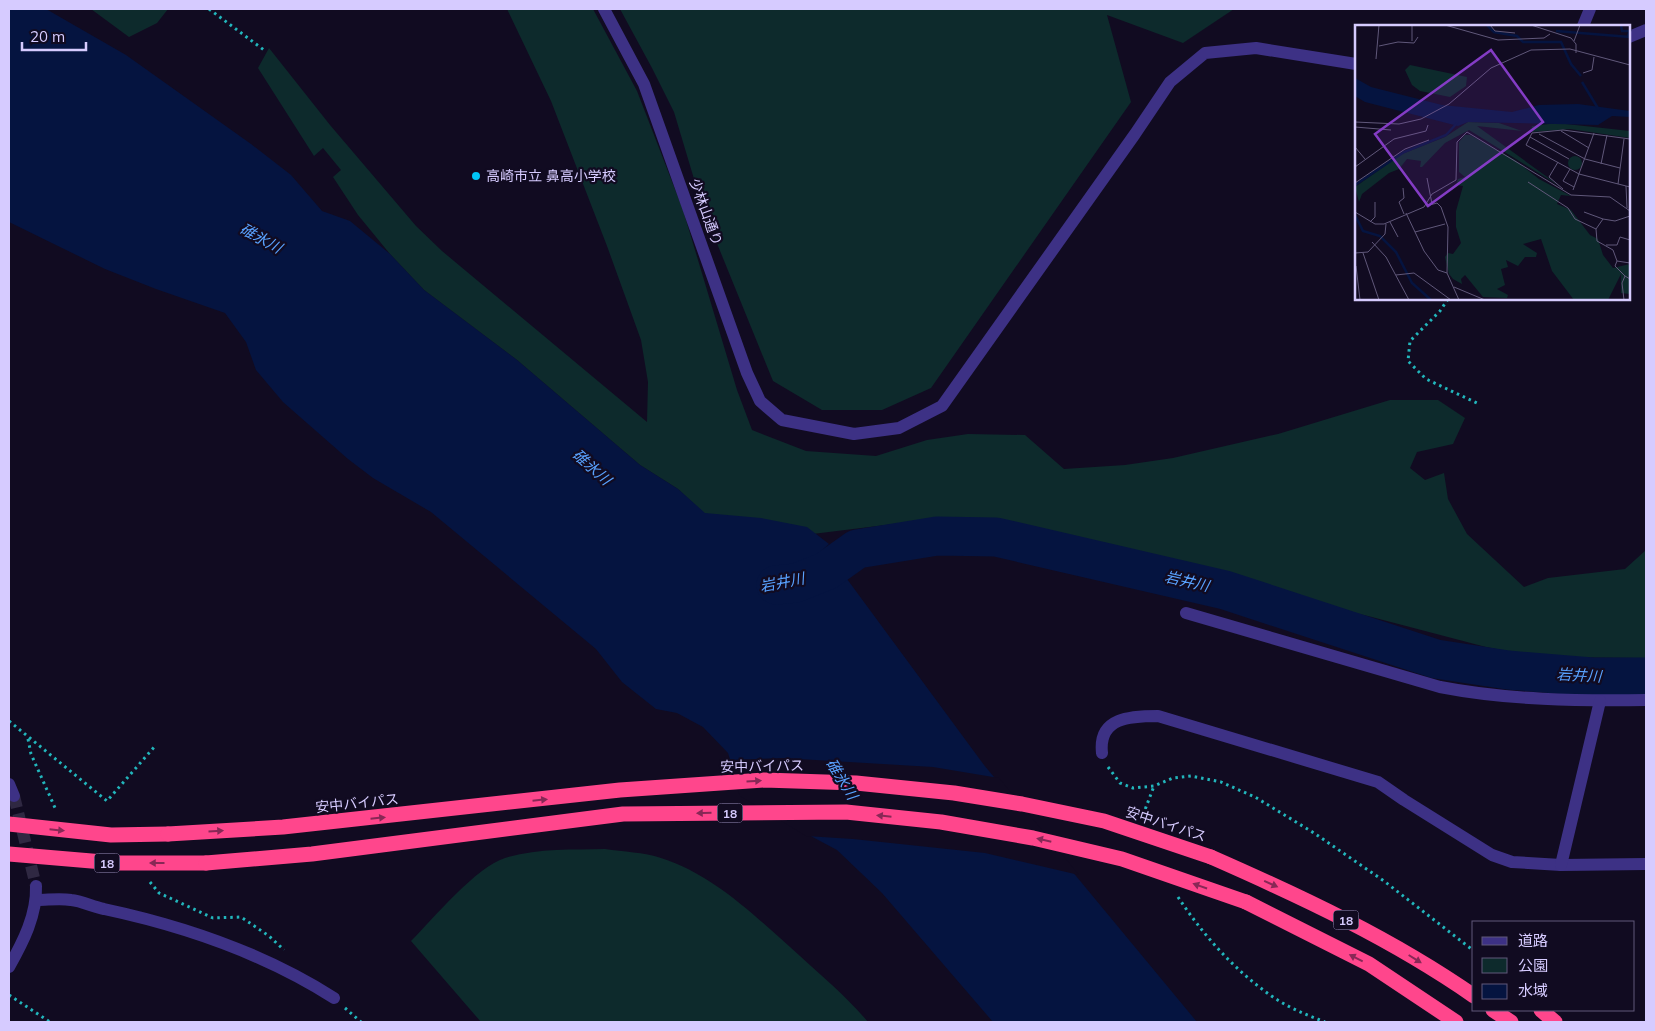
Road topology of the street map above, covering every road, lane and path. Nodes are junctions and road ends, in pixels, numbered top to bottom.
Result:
1 (209, 9) edge
2 (604, 9) edge
3 (1590, 9) edge
4 (1583, 25) edge
5 (1646, 30) edge
6 (1630, 38) edge
7 (264, 50) dead end
8 (1355, 64) edge
9 (1447, 300) edge
10 (1479, 404) dead end
11 (1186, 612) dead end
12 (1646, 700) edge
13 (1600, 701) junction
14 (9, 721) edge
15 (28, 737) junction
16 (156, 745) dead end
17 (1102, 754) joint
18 (9, 784) edge
19 (1154, 786) junction
20 (14, 796) dead end
21 (56, 810) dead end
22 (1142, 817) dead end
23 (9, 824) edge
24 (9, 854) edge
25 (1646, 864) edge
26 (1561, 865) junction
27 (150, 882) dead end
28 (36, 886) tunnel mouth
29 (1178, 897) dead end
30 (37, 900) junction
31 (1472, 949) edge
32 (288, 954) dead end
33 (9, 967) edge
34 (9, 995) edge
35 (1472, 995) edge
36 (334, 998) dead end
37 (1494, 1011) edge
38 (1542, 1011) edge
39 (50, 1022) edge
40 (1325, 1022) edge
41 (1456, 1022) edge
42 (1511, 1022) edge
43 (1556, 1022) edge

1 - 7 path
2 - 8 street, 少林山通り
3 - 4 street
5 - 6 street
9 - 10 path
11 - 13 street
12 - 13 street
13 - 26 street
14 - 15 path
15 - 16 path
15 - 21 path
17 - 19 path
17 - 26 street
18 - 20 street
19 - 22 path
19 - 31 path
23 -> 35 highway, 安中バイパス / 18, bridge
41 -> 24 highway, 18, bridge
25 - 26 street
27 - 32 path
28 - 30 street
29 - 40 path
30 - 33 street
30 - 36 street
34 - 39 path
37 - 42 highway
38 - 43 highway

